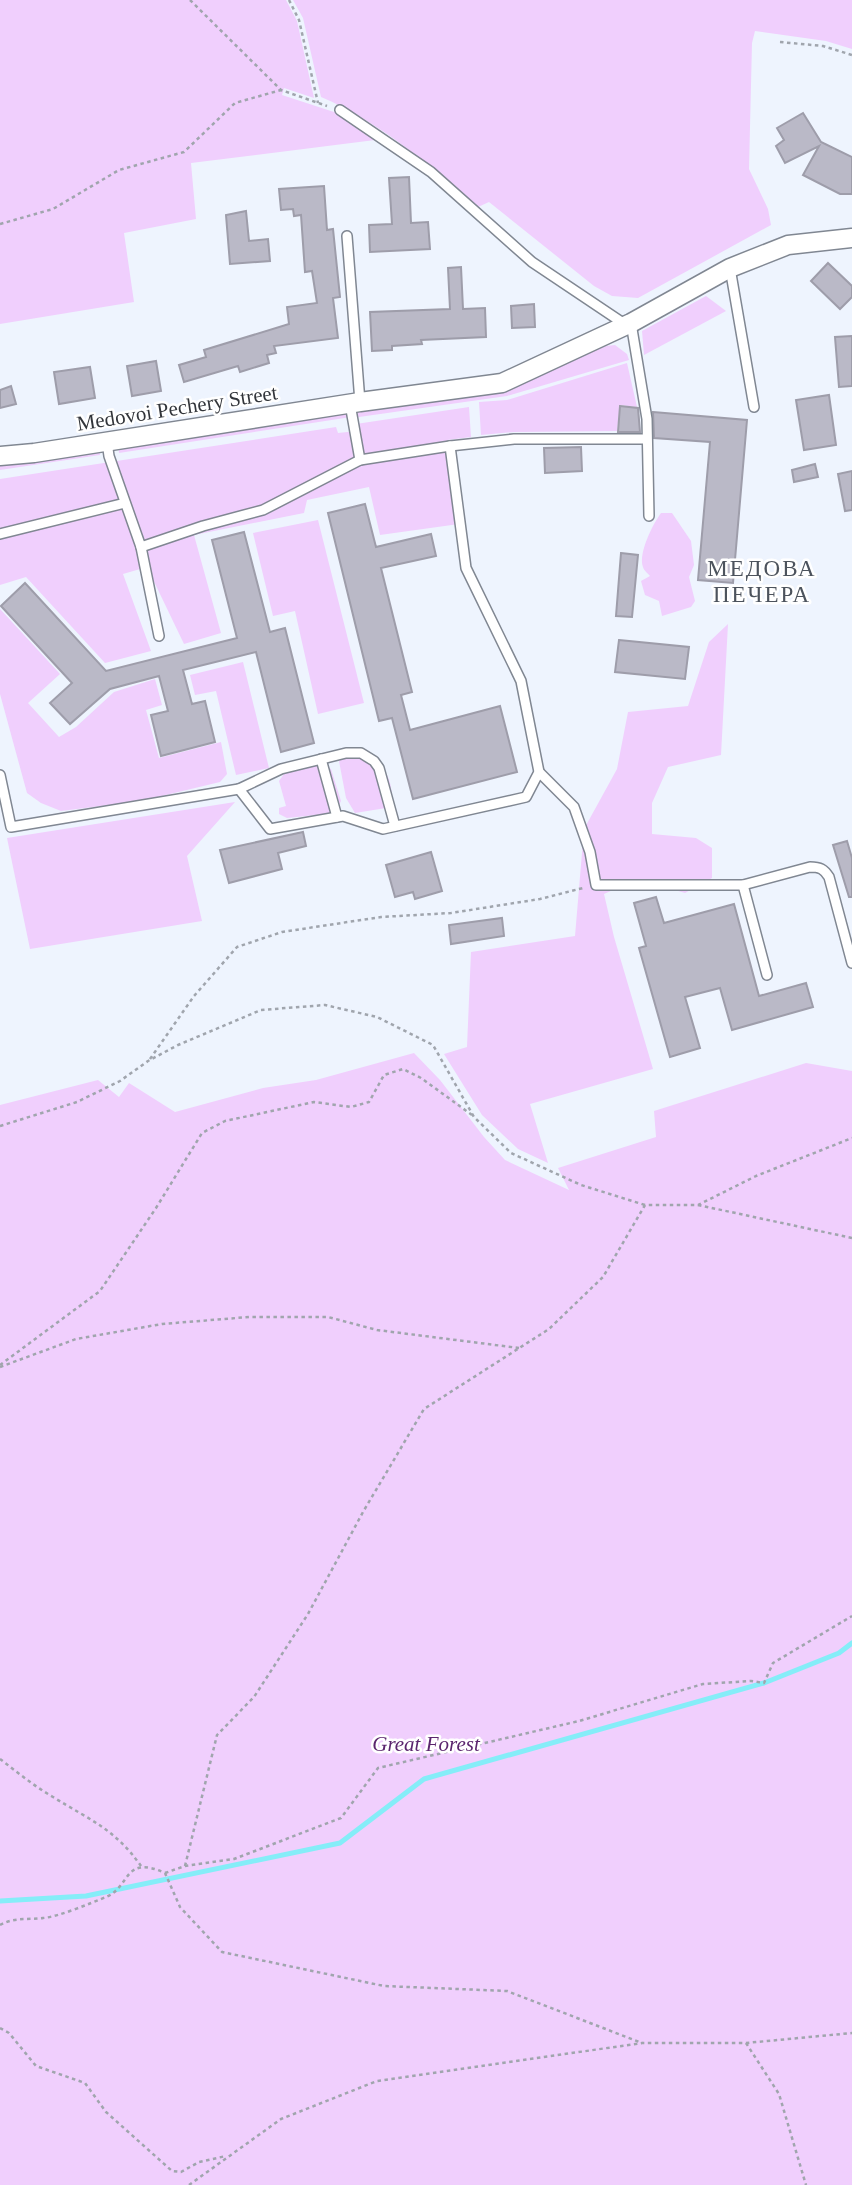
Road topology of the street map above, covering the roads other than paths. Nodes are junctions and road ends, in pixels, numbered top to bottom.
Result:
1 (340, 110) road end
2 (347, 236) dead end
3 (852, 237) edge
4 (730, 268) junction
5 (628, 324) junction
6 (355, 403) junction
7 (754, 407) dead end
8 (646, 439) junction
9 (107, 442) junction
10 (450, 446) junction
11 (0, 456) edge
12 (360, 460) junction
13 (125, 503) junction
14 (649, 516) dead end
15 (0, 534) edge
16 (141, 547) junction
17 (159, 636) dead end
18 (321, 759) junction
19 (539, 772) junction
20 (0, 775) edge
21 (239, 789) junction
22 (337, 817) junction
23 (395, 826) junction
24 (743, 885) junction
25 (852, 963) edge
26 (766, 975) dead end

1 - 5 lane
2 - 6 lane
3 - 4 street, Medovoi Pechery Street
4 - 5 street, Medovoi Pechery Street
4 - 7 lane
5 - 6 street, Medovoi Pechery Street
5 - 8 lane
6 - 9 street, Medovoi Pechery Street
6 - 12 lane
8 - 10 lane
8 - 14 lane
9 - 11 street, Medovoi Pechery Street
9 - 13 lane
10 - 12 lane
10 - 19 lane
12 - 16 lane
13 - 15 lane
13 - 16 lane
16 - 17 lane
18 - 21 lane
18 - 22 lane
18 - 23 lane
19 - 23 lane
19 - 24 lane
20 - 21 lane
21 - 22 lane
22 - 23 lane
24 - 25 lane
24 - 26 lane

